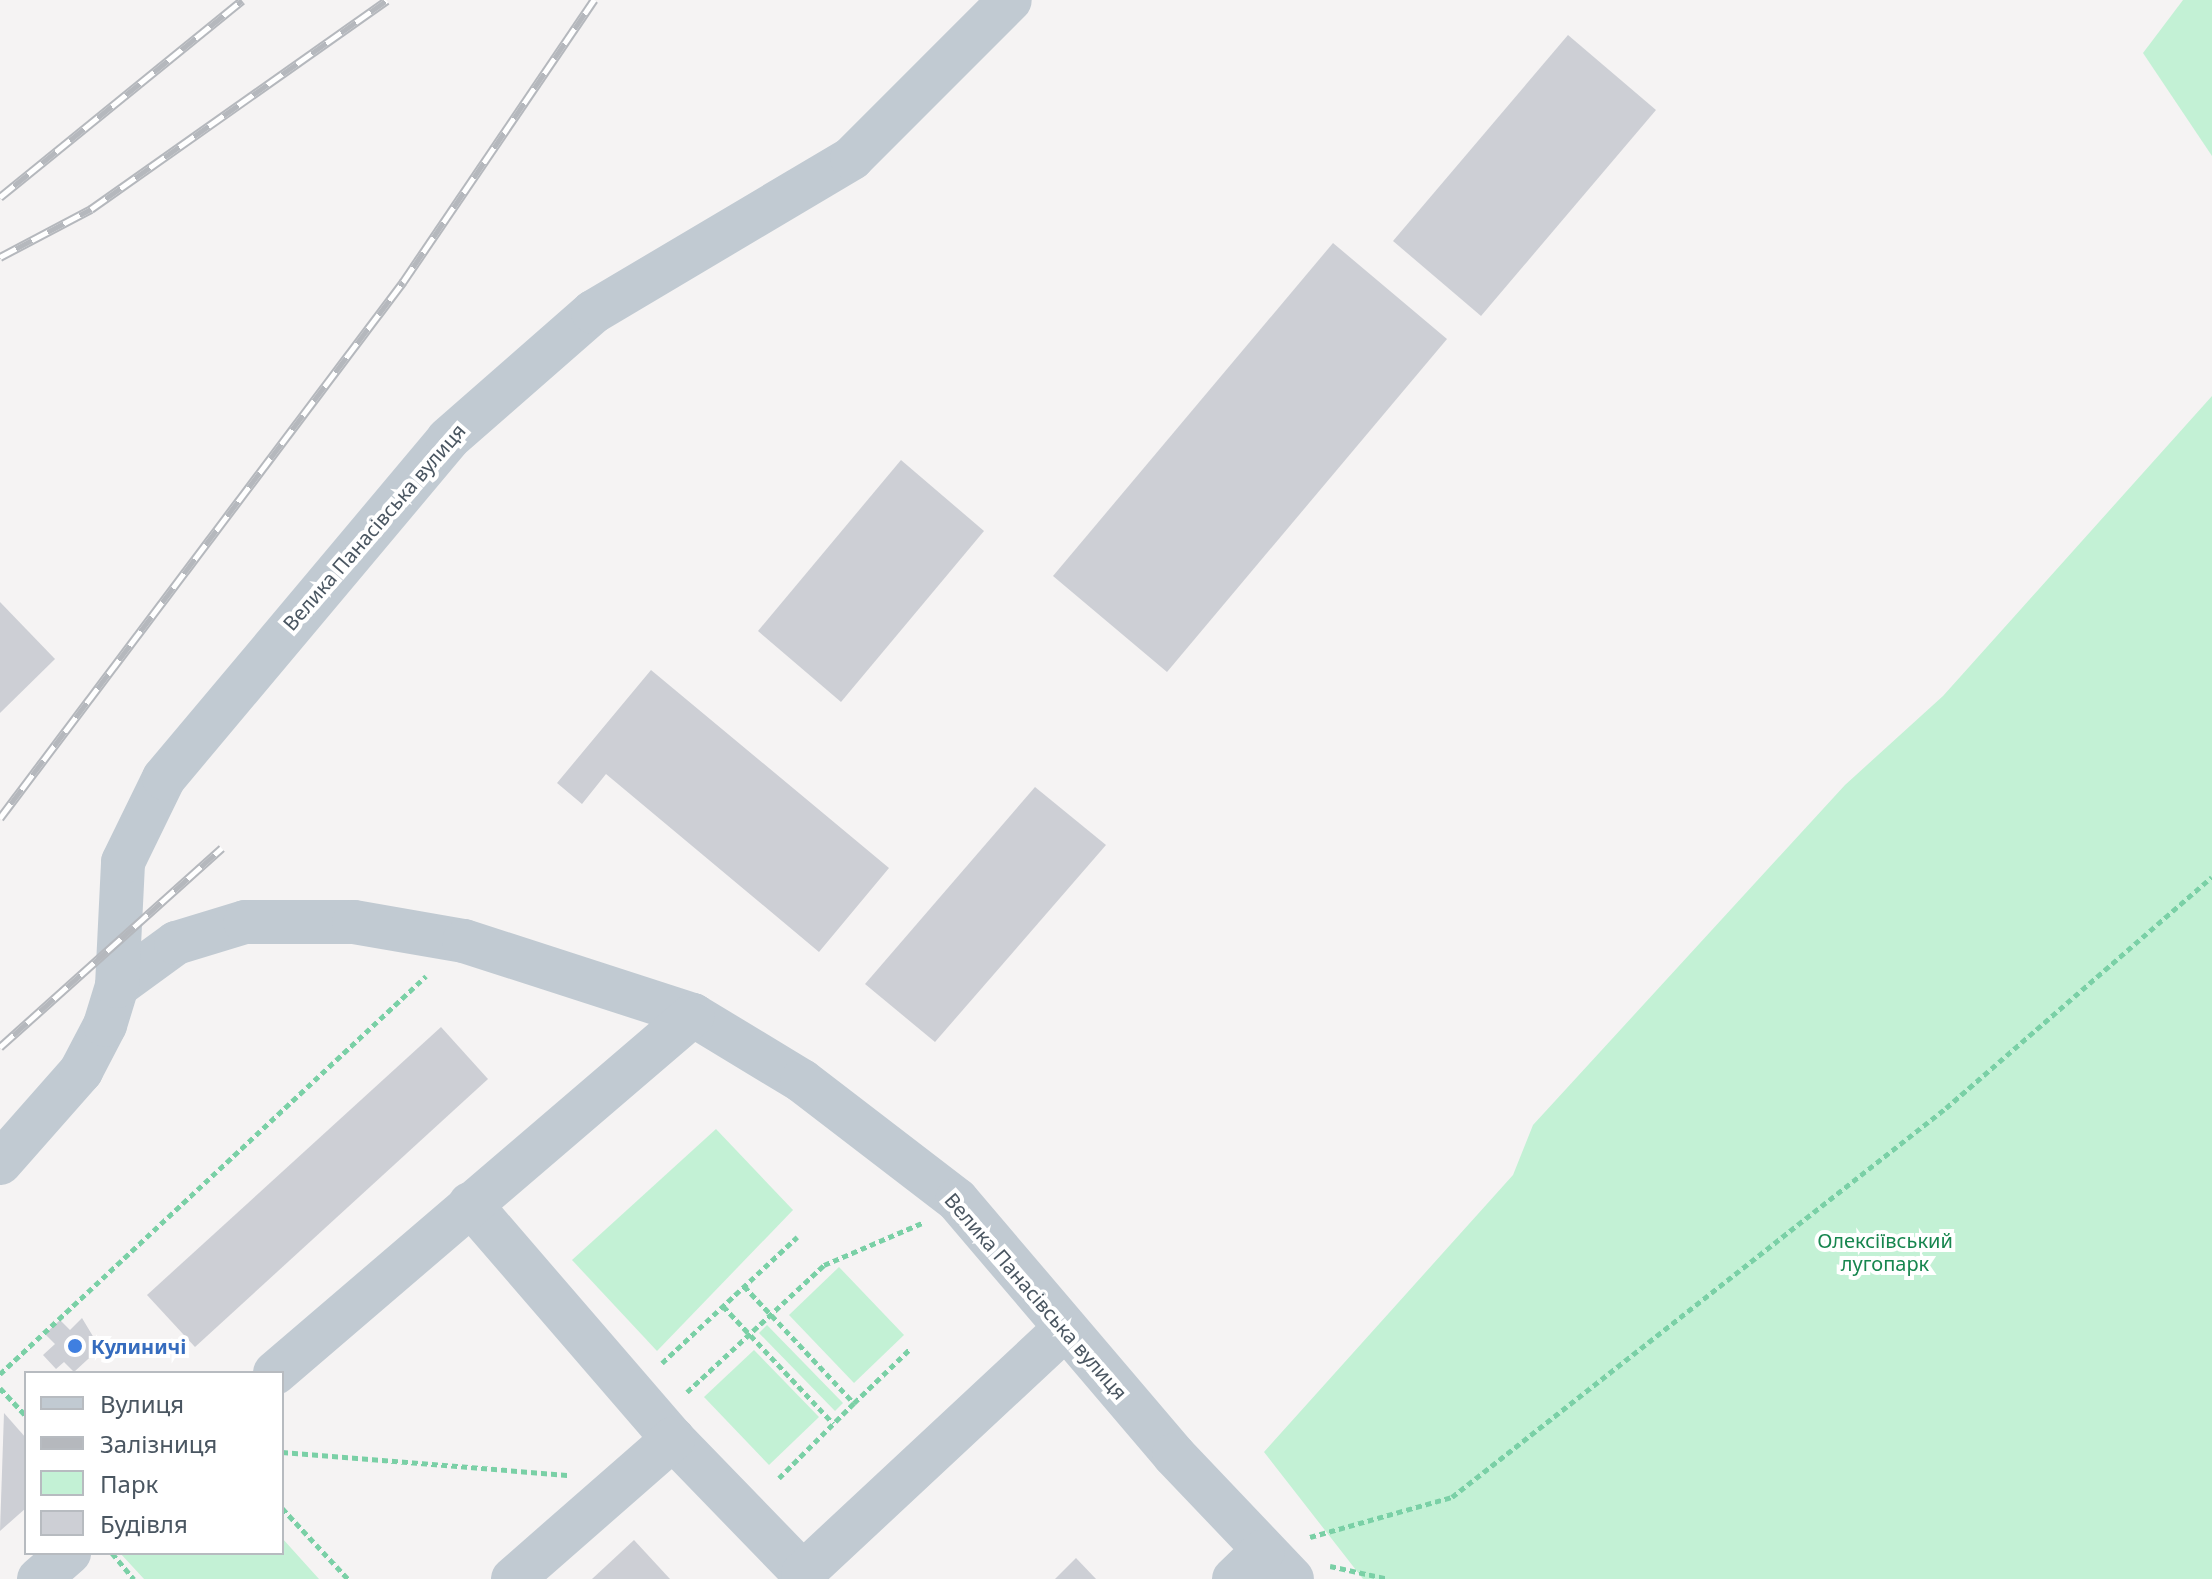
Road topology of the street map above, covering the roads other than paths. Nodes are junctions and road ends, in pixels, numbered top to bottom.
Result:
1 (1010, 0) edge
2 (117, 986) junction
3 (693, 1015) junction
4 (0, 1163) edge
5 (470, 1204) junction
6 (1066, 1328) junction
7 (277, 1371) edge
8 (654, 1417) junction
9 (67, 1555) edge
10 (1263, 1570) edge
11 (39, 1579) edge
12 (513, 1579) edge

1 - 2 street, Велика Панасівська вулиця
2 - 3 street, Велика Панасівська вулиця
2 - 4 street, Велика Панасівська вулиця
3 - 5 street
3 - 6 street, Велика Панасівська вулиця
5 - 7 street
5 - 8 street
6 - 8 street
6 - 10 street, Велика Панасівська вулиця
8 - 12 street
9 - 11 street

